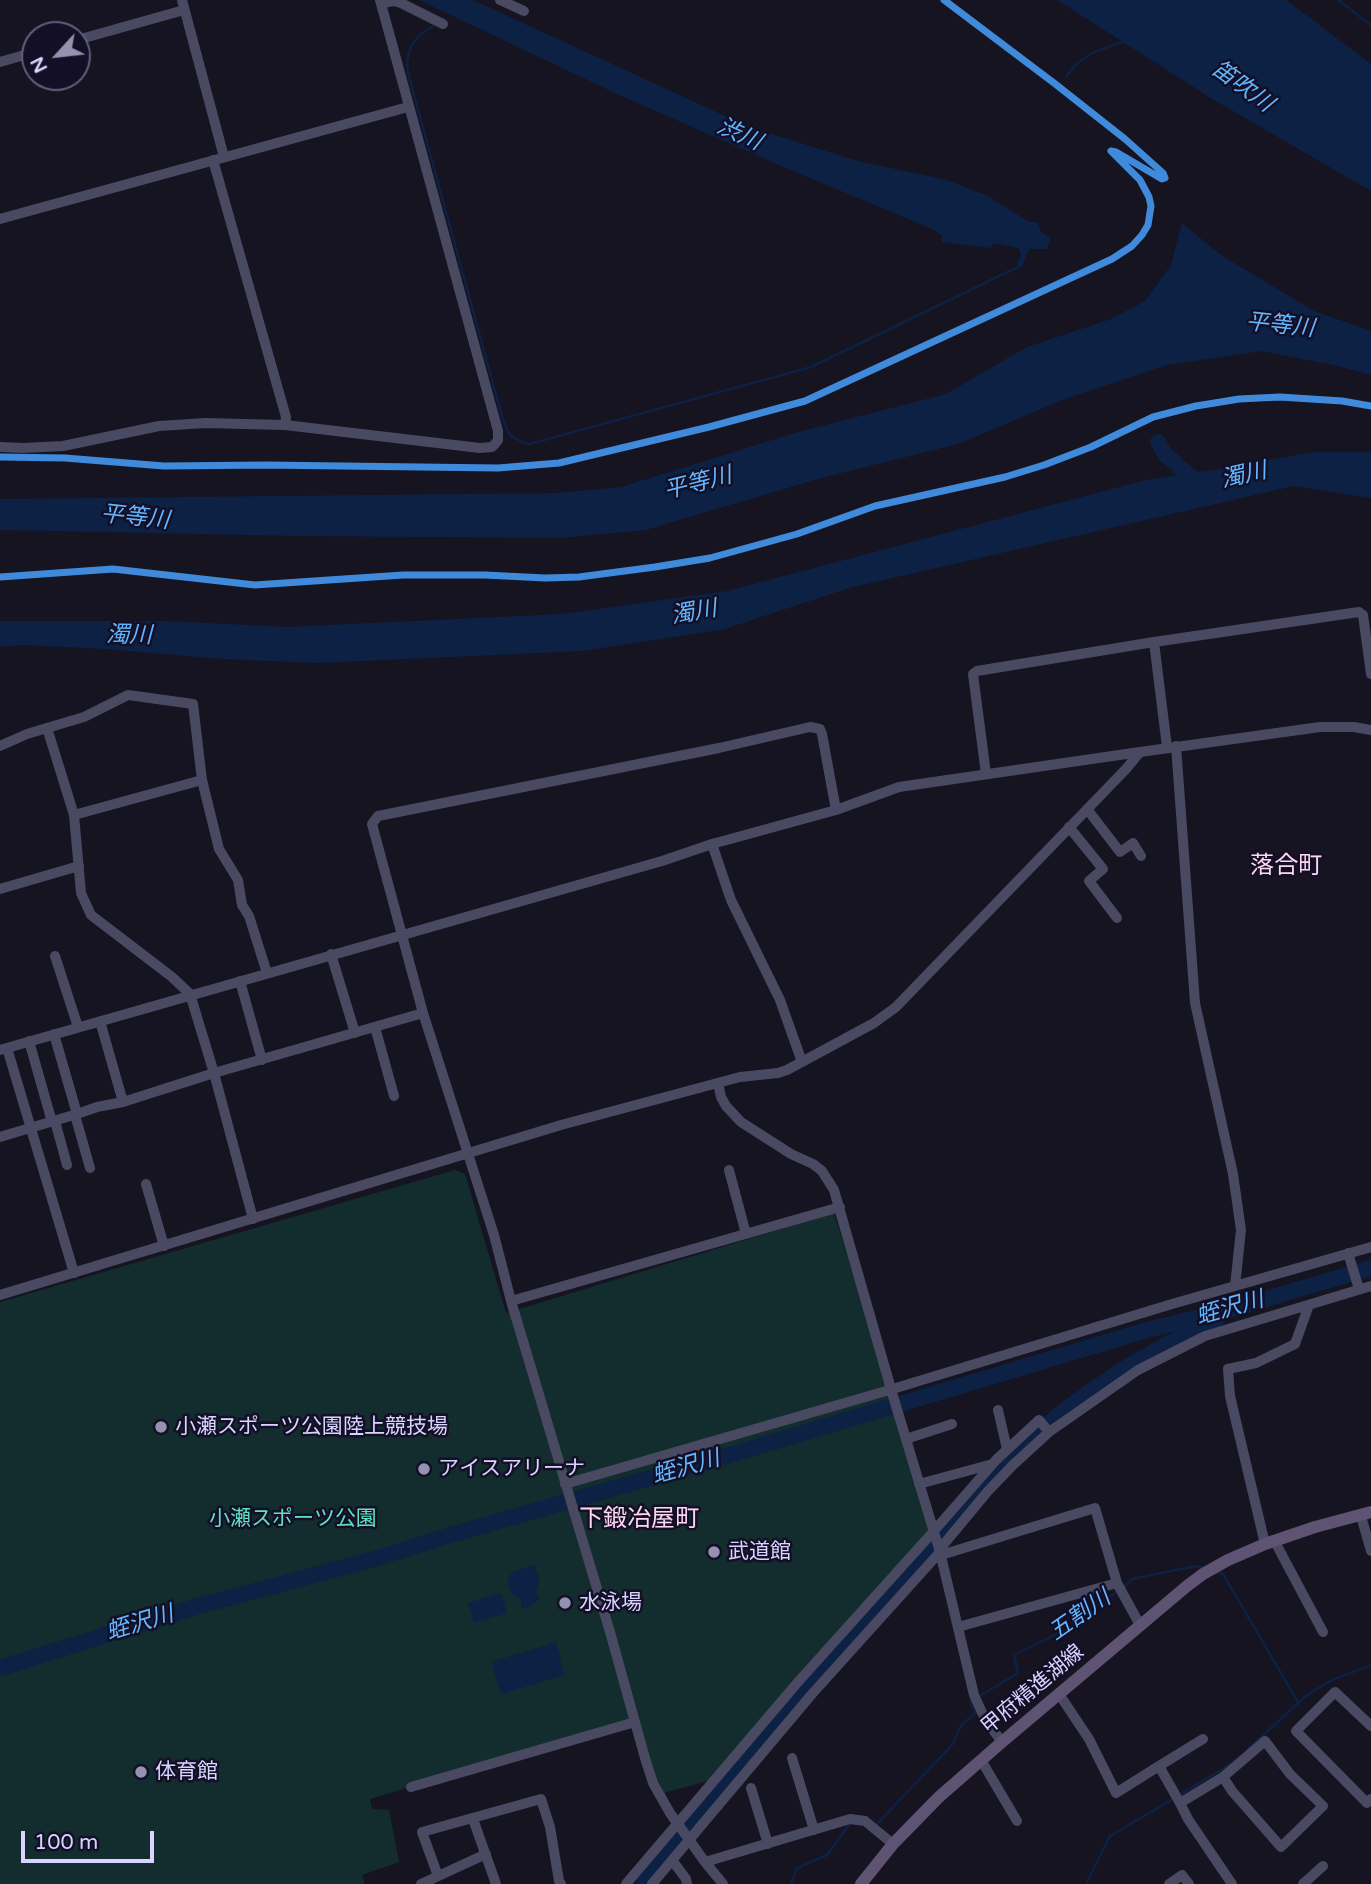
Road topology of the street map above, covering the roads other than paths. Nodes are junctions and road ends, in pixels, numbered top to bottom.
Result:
1 (500, 0) edge
2 (380, 2) edge
3 (183, 5) edge
4 (524, 11) dead end
5 (438, 21) dead end
6 (91, 35) edge
7 (21, 56) edge
8 (0, 62) edge
9 (408, 107) junction
10 (219, 159) junction
11 (0, 219) edge
12 (285, 425) junction
13 (0, 447) edge
14 (1154, 642) junction
15 (1371, 674) edge
16 (47, 728) junction
17 (1371, 730) edge
18 (0, 746) edge
19 (1172, 746) junction
20 (1140, 752) junction
21 (986, 774) junction
22 (202, 780) junction
23 (1087, 809) junction
24 (836, 810) junction
25 (74, 815) junction
26 (1069, 827) junction
27 (712, 844) junction
28 (1141, 856) dead end
29 (79, 866) junction
30 (0, 889) edge
31 (1117, 918) dead end
32 (402, 934) junction
33 (331, 954) junction
34 (55, 956) dead end
35 (267, 973) junction
36 (240, 981) junction
37 (190, 994) junction
38 (423, 1013) junction
39 (100, 1021) junction
40 (78, 1027) junction
41 (374, 1027) junction
42 (355, 1033) junction
43 (54, 1034) junction
44 (29, 1041) junction
45 (3, 1049) edge
46 (262, 1060) junction
47 (802, 1062) junction
48 (214, 1073) junction
49 (718, 1083) junction
50 (394, 1096) dead end
51 (123, 1102) junction
52 (76, 1115) junction
53 (53, 1121) junction
54 (31, 1128) junction
55 (0, 1137) edge
56 (468, 1154) junction
57 (67, 1166) dead end
58 (90, 1168) dead end
59 (729, 1170) dead end
60 (146, 1184) dead end
61 (840, 1207) junction
62 (253, 1219) junction
63 (746, 1234) junction
64 (164, 1246) junction
65 (1371, 1247) edge
66 (1349, 1257) junction
67 (74, 1273) junction
68 (1235, 1286) junction
69 (1371, 1286) edge
70 (1358, 1287) junction
71 (0, 1295) edge
72 (511, 1301) junction
73 (1309, 1305) junction
74 (892, 1393) junction
75 (998, 1410) dead end
76 (952, 1424) dead end
77 (1049, 1432) junction
78 (906, 1439) junction
79 (1007, 1448) junction
80 (992, 1464) junction
81 (919, 1484) junction
82 (566, 1488) junction
83 (1366, 1514) edge
84 (933, 1533) junction
85 (1269, 1542) junction
86 (1371, 1551) edge
87 (939, 1552) junction
88 (1117, 1584) junction
89 (1140, 1625) junction
90 (958, 1628) junction
91 (1323, 1632) dead end
92 (798, 1682) junction
93 (812, 1694) junction
94 (1059, 1694) junction
95 (1369, 1720) edge
96 (635, 1722) junction
97 (1203, 1738) dead end
98 (1002, 1742) junction
99 (792, 1758) dead end
100 (981, 1760) junction
101 (1159, 1766) junction
102 (1223, 1777) junction
103 (411, 1787) dead end
104 (751, 1788) dead end
105 (1371, 1799) edge
106 (1180, 1803) junction
107 (473, 1819) junction
108 (1017, 1821) dead end
109 (679, 1826) junction
110 (814, 1830) junction
111 (688, 1839) junction
112 (768, 1844) junction
113 (892, 1844) junction
114 (486, 1854) junction
115 (672, 1860) junction
116 (705, 1862) junction
117 (1323, 1866) dead end
118 (438, 1876) junction
119 (421, 1884) edge
120 (496, 1884) edge
121 (561, 1884) edge
122 (626, 1884) edge
123 (652, 1884) edge
124 (687, 1884) edge
125 (723, 1884) edge
126 (861, 1884) edge
127 (1169, 1884) edge
128 (1189, 1884) edge
129 (1232, 1884) edge
130 (1303, 1884) edge

1 - 4 street
2 - 5 street
2 - 9 street
3 - 6 street
3 - 10 street
7 - 8 street
9 - 10 street
9 - 12 street
10 - 11 street
10 - 12 street
12 - 13 street
14 - 15 street
14 - 19 street
14 - 21 street
16 - 18 street
16 - 22 street
16 - 25 street
17 - 19 street
19 - 20 street
19 - 68 street
20 - 21 street
20 - 23 street
21 - 24 street
22 - 25 street
22 - 35 street
23 - 26 street
23 - 28 street
24 - 27 street
24 - 32 street
25 - 29 street
26 - 31 street
26 - 47 street
27 - 32 street
27 - 47 street
29 - 30 street
29 - 37 street
32 - 33 street
32 - 38 street
33 - 35 street
33 - 42 street
34 - 40 street
35 - 36 street
36 - 37 street
36 - 46 street
37 - 39 street
37 - 48 street
38 - 41 street
38 - 56 street
39 - 40 street
39 - 51 street
40 - 43 street
41 - 42 street
41 - 50 street
42 - 46 street
43 - 44 street
43 - 52 street
44 - 45 street
44 - 53 street
45 - 54 street
46 - 48 street
47 - 49 street
48 - 51 street
48 - 62 street
49 - 56 street
49 - 61 street
51 - 52 street
52 - 53 street
52 - 58 street
53 - 54 street
53 - 57 street
54 - 55 street
54 - 67 street
56 - 62 street
56 - 72 street
59 - 63 street
60 - 64 street
61 - 63 street
61 - 74 street
62 - 64 street
63 - 72 street
64 - 67 street
65 - 66 street
66 - 68 street
66 - 70 street
67 - 71 street
68 - 74 street
69 - 70 street
70 - 73 street
72 - 82 street
73 - 77 street
73 - 85 street
74 - 78 street
74 - 82 street
75 - 79 street
76 - 78 street
77 - 79 street
77 - 87 street
78 - 81 street
79 - 80 street
80 - 81 street
80 - 84 street
81 - 84 street
82 - 96 street
83 - 85 main road, 甲府精進湖線
83 - 86 street
84 - 87 street
84 - 92 street
85 - 89 main road, 甲府精進湖線
85 - 91 street
87 - 88 street
87 - 90 street
87 - 93 street
88 - 89 street
88 - 90 street
89 - 94 main road, 甲府精進湖線
90 - 98 street
92 - 93 street
92 - 109 street
93 - 111 street
94 - 98 main road, 甲府精進湖線
94 - 101 street
95 - 105 street
96 - 103 street
96 - 109 street
97 - 101 street
98 - 100 main road, 甲府精進湖線
99 - 110 street
100 - 108 street
100 - 113 main road, 甲府精進湖線
101 - 106 street
102 - 102 street
102 - 106 street
104 - 112 street
106 - 129 street
107 - 114 street
107 - 118 street
107 - 121 street
109 - 111 street
109 - 122 street
110 - 112 street
110 - 113 street
111 - 115 street
111 - 116 street
112 - 116 street
113 - 126 main road, 甲府精進湖線
114 - 118 street
114 - 120 street
115 - 123 street
115 - 124 street
116 - 125 street
117 - 130 street
118 - 119 street
127 - 128 street

